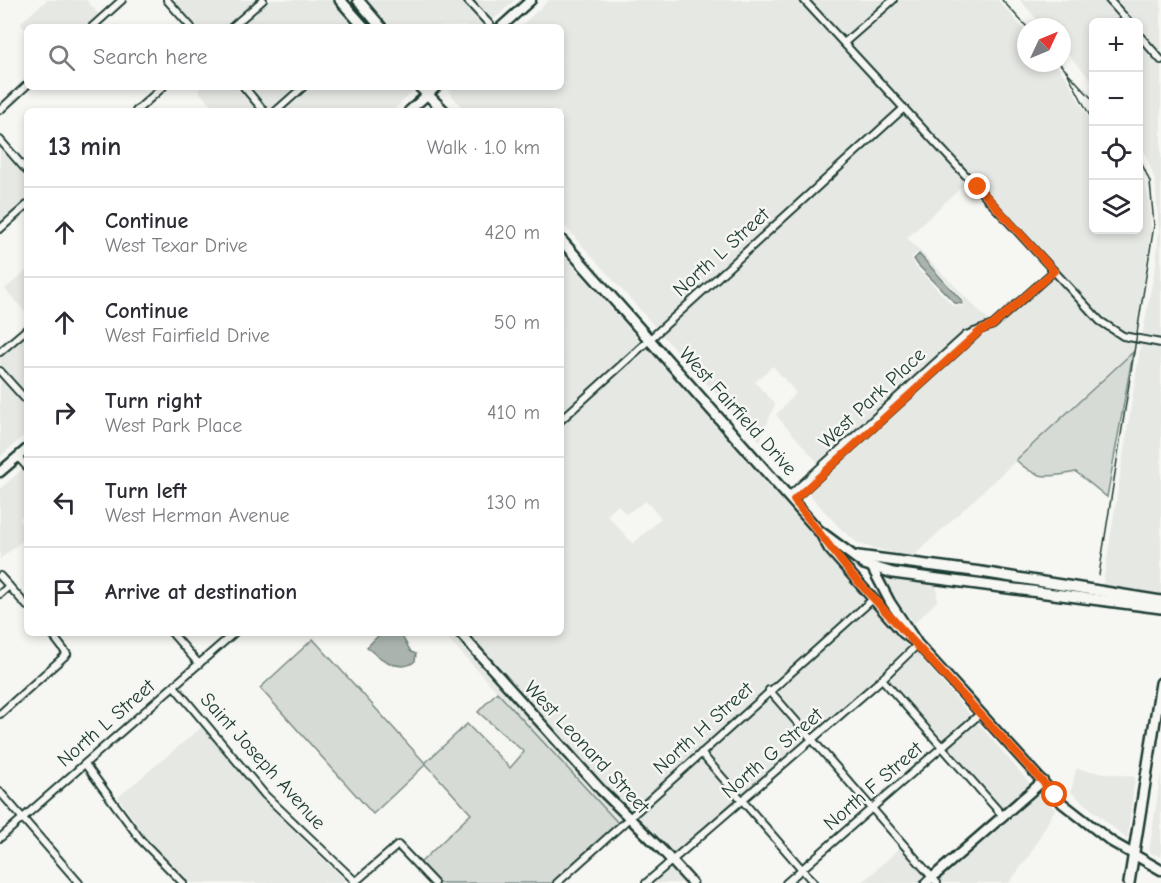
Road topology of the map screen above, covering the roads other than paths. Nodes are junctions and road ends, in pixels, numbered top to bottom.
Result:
1 (122, 0) edge
2 (167, 0) edge
3 (263, 0) edge
4 (340, 0) edge
5 (358, 0) edge
6 (467, 0) edge
7 (531, 0) edge
8 (804, 0) edge
9 (893, 0) edge
10 (1109, 0) edge
11 (1125, 18) edge
12 (95, 24) edge
13 (188, 24) edge
14 (235, 24) edge
15 (361, 24) edge
16 (375, 24) edge
17 (489, 24) edge
18 (504, 24) edge
19 (1143, 40) edge
20 (844, 43) junction
21 (1161, 60) edge
22 (24, 88) edge
23 (160, 90) edge
24 (246, 90) edge
25 (300, 90) edge
26 (429, 90) edge
27 (431, 90) edge
28 (139, 108) edge
29 (262, 108) edge
30 (279, 108) edge
31 (412, 108) edge
32 (442, 108) edge
33 (904, 108) junction
34 (0, 110) edge
35 (0, 140) edge
36 (24, 168) edge
37 (24, 208) edge
38 (0, 229) edge
39 (564, 243) edge
40 (1054, 271) junction
41 (24, 332) edge
42 (650, 339) junction
43 (1161, 343) edge
44 (0, 352) edge
45 (0, 370) edge
46 (24, 398) edge
47 (564, 417) edge
48 (24, 452) edge
49 (18, 457) junction
50 (24, 463) edge
51 (0, 472) edge
52 (792, 497) junction
53 (818, 530) junction
54 (851, 555) junction
55 (866, 558) junction
56 (873, 569) junction
57 (0, 576) edge
58 (9, 586) junction
59 (0, 594) edge
60 (873, 599) junction
61 (1161, 601) edge
62 (24, 603) edge
63 (1161, 608) edge
64 (54, 636) edge
65 (175, 636) edge
66 (231, 636) edge
67 (463, 636) edge
68 (918, 644) junction
69 (199, 664) junction
70 (882, 679) junction
71 (1161, 683) edge
72 (174, 686) junction
73 (769, 690) junction
74 (981, 712) junction
75 (0, 714) edge
76 (813, 740) junction
77 (942, 748) junction
78 (701, 753) junction
79 (85, 764) junction
80 (1043, 781) junction
81 (0, 792) edge
82 (743, 801) junction
83 (872, 809) junction
84 (1003, 816) junction
85 (629, 818) junction
86 (23, 819) junction
87 (0, 838) edge
88 (1134, 855) junction
89 (671, 860) junction
90 (802, 869) junction
91 (1161, 870) edge
92 (932, 881) edge
93 (354, 882) edge
94 (562, 882) edge
95 (80, 883) edge
96 (183, 883) edge
97 (434, 883) edge
98 (646, 883) edge
99 (692, 883) edge
100 (786, 883) edge
101 (814, 883) edge
102 (1129, 883) edge

1 - 12 street
2 - 13 street
3 - 14 street
4 - 15 main road
5 - 16 main road
6 - 17 street
7 - 18 main road
8 - 20 street
9 - 20 street
10 - 11 street
19 - 21 street
20 - 33 street
22 - 34 street
23 - 28 street
24 - 29 street
25 - 30 street
26 - 31 main road
27 - 32 main road
33 - 40 street
33 - 42 street, North L Street
35 - 36 street
37 - 38 street
39 - 42 main road, West Fairfield Drive
40 - 43 street
40 - 52 street, West Park Place
41 - 44 street
42 - 47 street, North L Street
42 - 52 main road, West Fairfield Drive
45 - 46 street
48 - 49 main road
49 - 50 street
49 - 51 main road
52 - 53 main road, West Fairfield Drive
53 - 54 main road, West Fairfield Drive
53 - 60 main road
54 - 55 main road, West Fairfield Drive
54 - 56 main road
55 - 56 main road
55 - 61 main road, West Fairfield Drive
56 - 63 main road
56 - 68 main road
57 - 58 street
58 - 59 street
58 - 62 street
60 - 68 main road
60 - 73 street, North H Street
64 - 75 street
65 - 69 street
66 - 69 street, North L Street
67 - 85 main road, West Leonard Street
68 - 70 street, North G Street
68 - 74 main road
69 - 72 street, North L Street
70 - 76 street, North G Street
70 - 77 street
71 - 88 main road
72 - 79 street, North L Street
72 - 93 street, Saint Joseph Avenue
73 - 76 street
73 - 78 street, North H Street
74 - 77 street, North F Street
74 - 80 main road
76 - 82 street, North G Street
76 - 83 street
77 - 83 street, North F Street
77 - 84 street
78 - 82 street
78 - 85 street, North H Street
79 - 86 street, North L Street
79 - 96 street
80 - 84 main road
80 - 88 main road
81 - 86 street
82 - 89 street, North G Street
82 - 90 street
83 - 90 street, North F Street
83 - 92 street
84 - 92 main road
85 - 89 main road, West Leonard Street
85 - 94 street, North H Street
86 - 87 street, North L Street
86 - 95 street
88 - 91 main road
88 - 102 main road
89 - 98 street, North G Street
89 - 99 main road, West Leonard Street
90 - 100 street, North F Street
90 - 101 street
93 - 97 street

